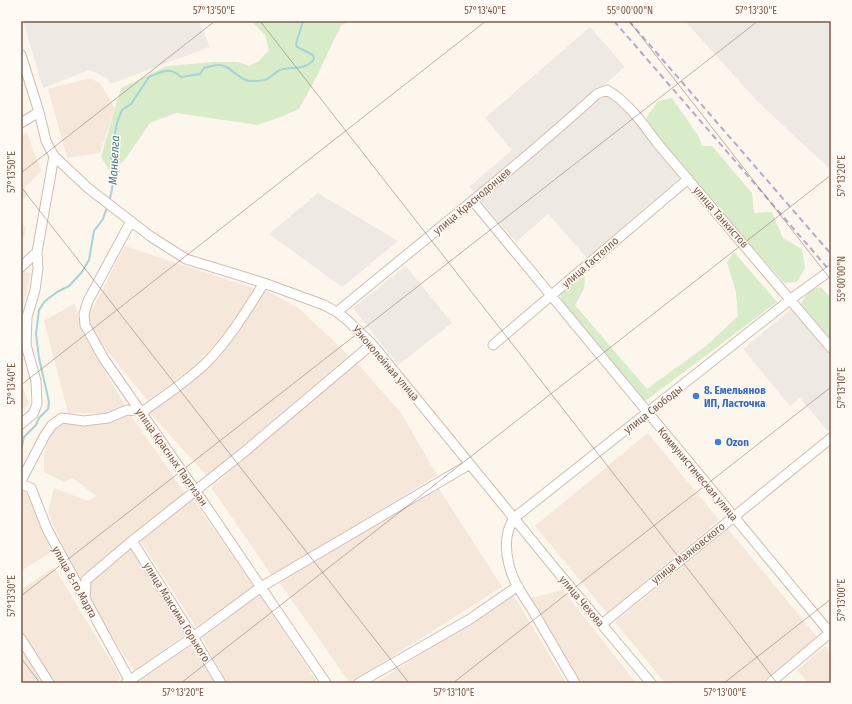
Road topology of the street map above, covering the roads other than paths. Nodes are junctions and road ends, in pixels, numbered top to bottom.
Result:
1 (21, 55) edge
2 (607, 90) joint
3 (39, 112) junction
4 (21, 124) edge
5 (54, 156) junction
6 (688, 179) junction
7 (473, 201) junction
8 (131, 221) junction
9 (37, 252) junction
10 (21, 267) edge
11 (831, 270) edge
12 (264, 284) junction
13 (551, 296) junction
14 (791, 299) junction
15 (337, 312) junction
16 (372, 344) junction
17 (493, 345) dead end
18 (831, 348) edge
19 (140, 411) junction
20 (648, 414) junction
21 (21, 424) edge
22 (831, 438) edge
23 (470, 464) junction
24 (21, 483) edge
25 (196, 490) junction
26 (733, 516) junction
27 (514, 518) junction
28 (132, 541) junction
29 (518, 586) junction
30 (261, 587) junction
31 (85, 602) junction
32 (602, 624) junction
33 (831, 633) edge
34 (193, 637) junction
35 (21, 639) edge
36 (129, 682) edge
37 (49, 683) edge
38 (221, 683) edge
39 (326, 683) edge
40 (359, 683) edge
41 (575, 683) edge
42 (651, 683) edge
43 (770, 683) edge

1 - 3 street, Узкоколейная улица
2 - 6 street, улица Танкистов
2 - 7 street, улица Краснодонцев
3 - 4 street
3 - 5 street, Узкоколейная улица
5 - 8 street, Узкоколейная улица
5 - 9 street
6 - 13 street, улица Гастелло
6 - 14 street, улица Танкистов
7 - 13 street, Коммунистическая улица
7 - 15 street, улица Краснодонцев
8 - 12 street, Узкоколейная улица
8 - 19 street, улица Красных Партизан
9 - 10 street
9 - 21 street
11 - 14 street, улица Свободы
12 - 15 street, Узкоколейная улица
12 - 19 street
13 - 17 street, улица Гастелло
13 - 20 street, Коммунистическая улица
14 - 18 street, улица Танкистов
14 - 20 street, улица Свободы
15 - 16 street, Узкоколейная улица
16 - 23 street, Узкоколейная улица
16 - 25 street
19 - 24 street
19 - 25 street, улица Красных Партизан
20 - 26 street, Коммунистическая улица
20 - 27 street, улица Свободы
22 - 26 street, улица Маяковского
23 - 27 street, Узкоколейная улица
23 - 30 street
24 - 31 street, улица 8-го Марта
25 - 28 street
25 - 30 street, улица Красных Партизан
26 - 32 street, улица Маяковского
26 - 33 street, Коммунистическая улица
27 - 29 street
27 - 32 street, улица Чехова
28 - 31 street
28 - 34 street, улица Максима Горького
29 - 40 street
29 - 41 street
30 - 34 street
30 - 39 street, улица Красных Партизан
31 - 36 street, улица 8-го Марта
32 - 42 street, улица Чехова
33 - 43 street
34 - 36 street
34 - 38 street, улица Максима Горького
35 - 37 street

